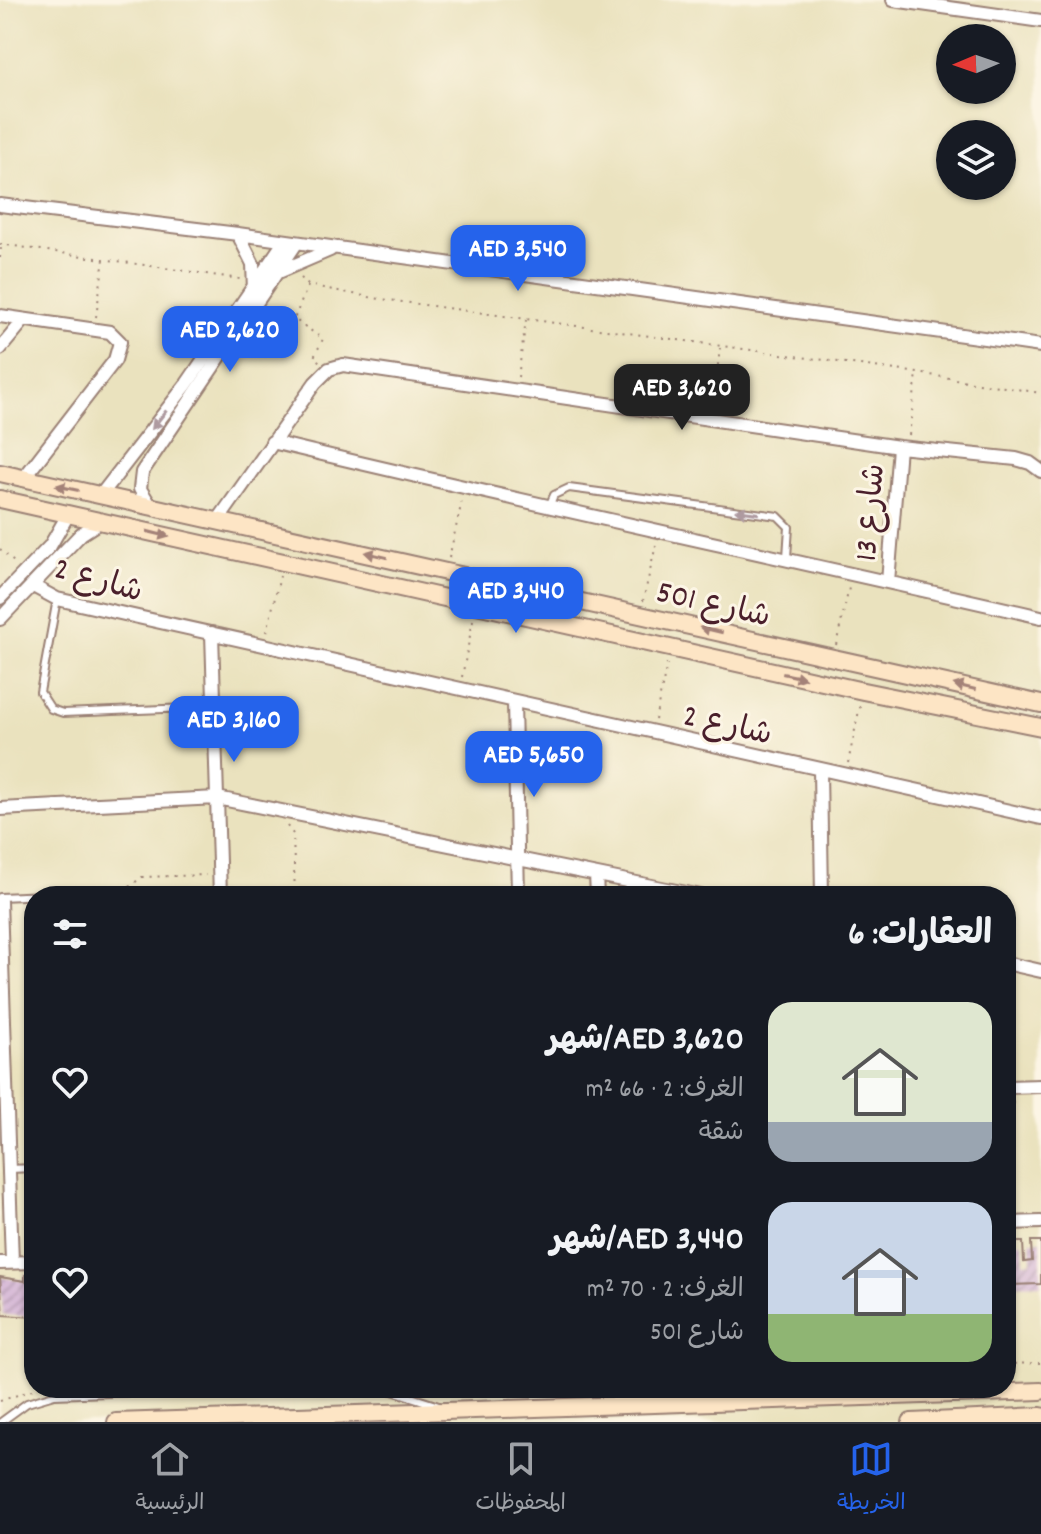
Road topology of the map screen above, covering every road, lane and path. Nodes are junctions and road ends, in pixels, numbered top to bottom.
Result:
1 (893, 0) edge
2 (1041, 21) edge
3 (0, 205) edge
4 (238, 234) junction
5 (290, 243) junction
6 (1, 245) edge
7 (334, 249) junction
8 (0, 258) edge
9 (105, 259) junction
10 (283, 269) junction
11 (308, 285) junction
12 (254, 286) junction
13 (0, 316) edge
14 (527, 318) junction
15 (24, 320) junction
16 (94, 330) junction
17 (1041, 346) edge
18 (720, 348) junction
19 (0, 349) edge
20 (329, 369) junction
21 (918, 373) junction
22 (516, 390) junction
23 (1041, 393) edge
24 (712, 418) junction
25 (272, 442) junction
26 (903, 448) junction
27 (1041, 471) edge
28 (0, 473) edge
29 (24, 478) junction
30 (465, 489) junction
31 (101, 495) junction
32 (0, 499) edge
33 (150, 505) junction
34 (549, 506) junction
35 (69, 513) junction
36 (219, 519) junction
37 (101, 521) junction
38 (659, 530) junction
39 (0, 549) edge
40 (787, 557) junction
41 (283, 563) junction
42 (446, 570) junction
43 (25, 574) junction
44 (852, 574) junction
45 (888, 582) junction
46 (33, 586) junction
47 (0, 598) edge
48 (57, 599) junction
49 (476, 605) junction
50 (641, 614) junction
51 (1041, 617) edge
52 (0, 619) edge
53 (212, 633) junction
54 (265, 645) junction
55 (671, 648) junction
56 (833, 657) junction
57 (459, 690) junction
58 (863, 691) junction
59 (514, 702) junction
60 (1041, 704) edge
61 (215, 707) junction
62 (1041, 727) edge
63 (652, 733) junction
64 (820, 770) junction
65 (845, 776) junction
66 (217, 798) junction
67 (0, 809) edge
68 (1041, 818) edge
69 (286, 826) dead end
70 (518, 857) junction
71 (219, 875) junction
72 (596, 875) junction
73 (130, 886) edge
74 (220, 886) edge
75 (295, 886) edge
76 (518, 886) edge
77 (597, 886) edge
78 (651, 886) edge
79 (822, 886) edge
80 (24, 896) edge
81 (0, 899) edge
82 (1016, 965) edge
83 (1041, 971) edge
84 (1041, 1086) edge
85 (1016, 1087) edge
86 (24, 1168) edge
87 (9, 1169) junction
88 (1041, 1222) edge
89 (1016, 1223) edge
90 (6, 1262) edge
91 (1041, 1363) edge
92 (1016, 1364) edge
93 (1041, 1391) edge
94 (1016, 1392) edge
95 (24, 1393) edge
96 (44, 1398) edge
97 (413, 1398) edge
98 (823, 1398) edge
99 (0, 1401) edge
100 (449, 1410) junction
101 (1041, 1416) edge
102 (1, 1422) edge
103 (116, 1422) edge
104 (911, 1422) edge

1 - 2 street
3 - 4 street
4 - 5 street
4 - 12 street
5 - 7 street
5 - 10 street
5 - 12 street
6 - 8 path
6 - 9 path
7 - 10 street
7 - 17 street
9 - 12 path
9 - 16 path
10 - 11 path
10 - 33 street
11 - 14 path
11 - 20 path
12 -> 31 street
13 - 15 street
14 - 18 path
14 - 22 path
15 - 16 street
15 - 19 street
16 - 29 street
18 - 21 path
18 - 24 path
20 - 22 street
20 - 25 street
21 - 23 path
21 - 26 path
22 - 24 street
24 - 26 street
25 - 30 street
25 - 36 street
26 - 27 street
26 - 45 street, شارع 13
28 - 29 street, شارع 501
31 -> 29 street, شارع 501
30 - 34 street
30 - 42 path
31 - 33 street, شارع 501
32 - 35 street, شارع 501
33 - 36 street, شارع 501
34 - 38 street
40 -> 34 lane
35 - 37 street, شارع 501
35 - 43 street
42 -> 36 street, شارع 501
37 -> 41 street, شارع 501
37 - 46 street
38 - 40 street
38 - 50 path
39 - 43 path
40 - 44 street
41 - 49 street, شارع 501
41 - 54 path
42 - 50 street, شارع 501
43 - 47 street
44 - 45 street
44 - 56 path
45 - 51 street
46 - 48 street, شارع 2
46 - 52 street
48 - 53 street, شارع 2
48 - 61 lane
49 - 55 street, شارع 501
49 - 57 path
56 -> 50 street, شارع 501
53 - 54 street, شارع 2
53 - 61 street
54 - 57 street, شارع 2
55 -> 58 street, شارع 501
55 - 63 path
60 -> 56 street, شارع 501
57 - 59 street, شارع 2
58 - 62 street, شارع 501
58 - 65 path
59 - 63 street, شارع 2
59 - 70 street
61 - 66 street
63 - 64 street, شارع 2
64 - 65 street, شارع 2
64 - 79 street
65 - 68 street, شارع 2
66 - 67 street
66 - 70 street
66 - 71 street
69 - 75 path
70 - 72 street
70 - 76 street
71 - 73 path
71 - 74 street
72 - 77 street
72 - 78 street
80 - 81 lane
81 - 87 street
82 - 83 street
84 - 85 street
86 - 87 lane
87 - 90 street
88 - 89 street
91 - 92 path
93 - 94 street
95 - 99 path
96 - 102 lane
97 - 100 lane
98 - 100 street
100 - 103 street
101 - 104 street

